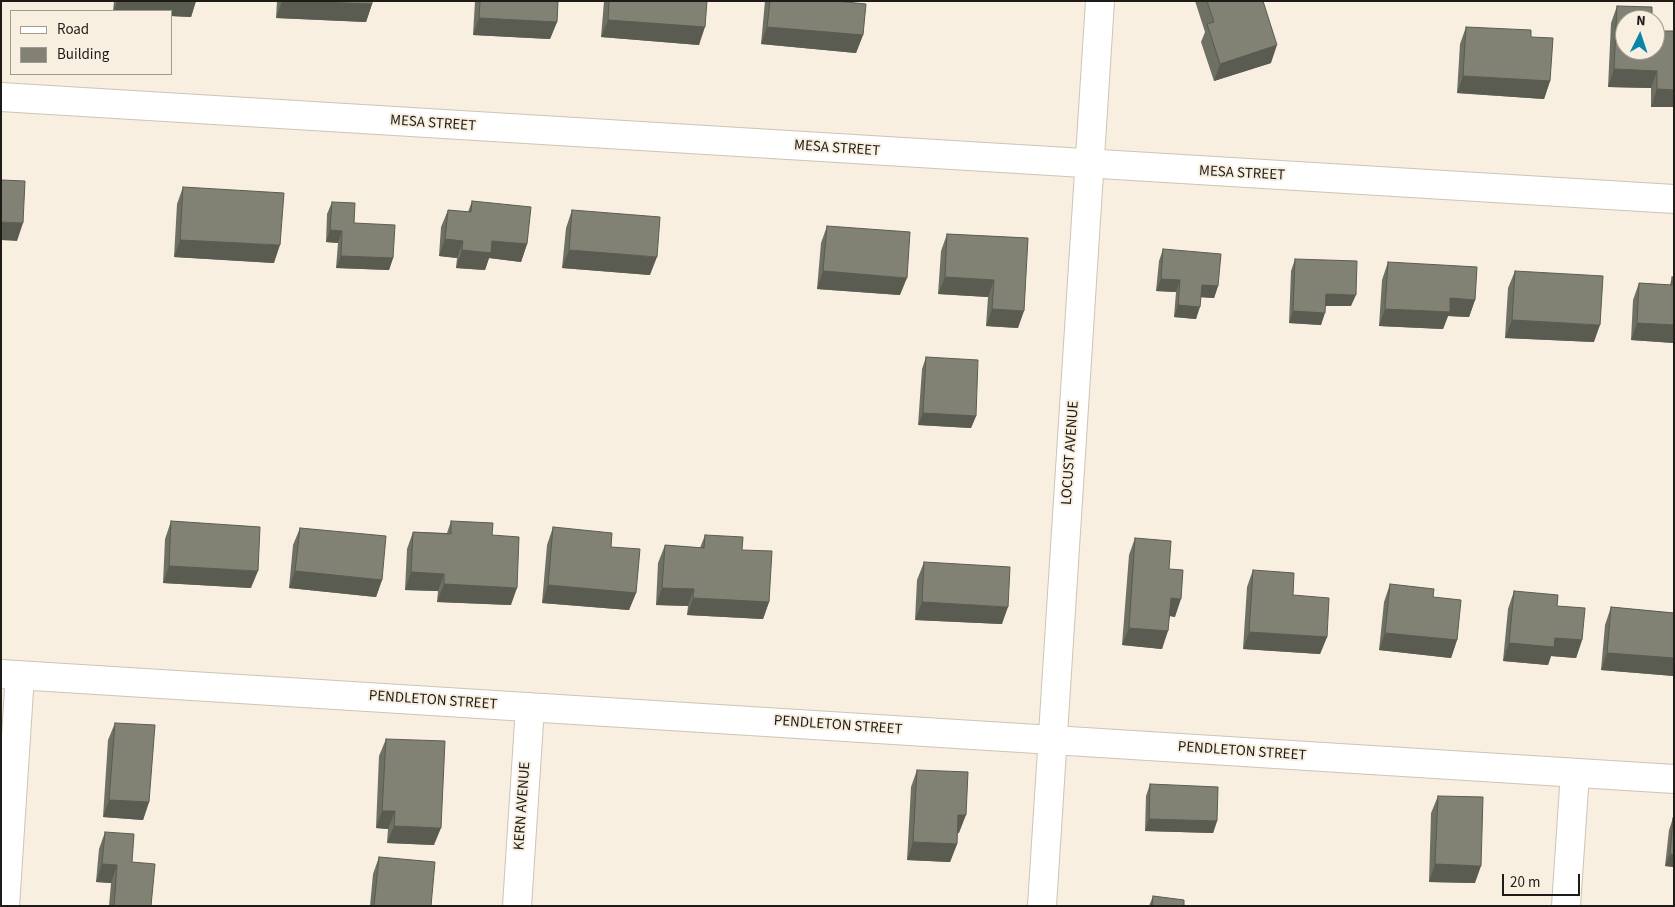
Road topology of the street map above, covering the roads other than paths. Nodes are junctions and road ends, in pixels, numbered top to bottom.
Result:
1 (1100, 1) edge
2 (1, 97) edge
3 (1088, 165) junction
4 (1674, 199) edge
5 (11, 674) edge
6 (530, 707) junction
7 (1053, 740) junction
8 (1575, 773) junction
9 (1674, 779) edge
10 (4, 906) edge
11 (517, 906) edge
12 (1042, 906) edge
13 (1566, 906) edge

1 - 3 street, LOCUST AVENUE
2 - 3 street, MESA STREET
3 - 4 street, MESA STREET
3 - 7 street, LOCUST AVENUE
5 - 6 street, PENDLETON STREET
5 - 10 street
6 - 7 street, PENDLETON STREET
6 - 11 street, KERN AVENUE
7 - 8 street, PENDLETON STREET
7 - 12 street, LOCUST AVENUE
8 - 9 street, PENDLETON STREET
8 - 13 street

